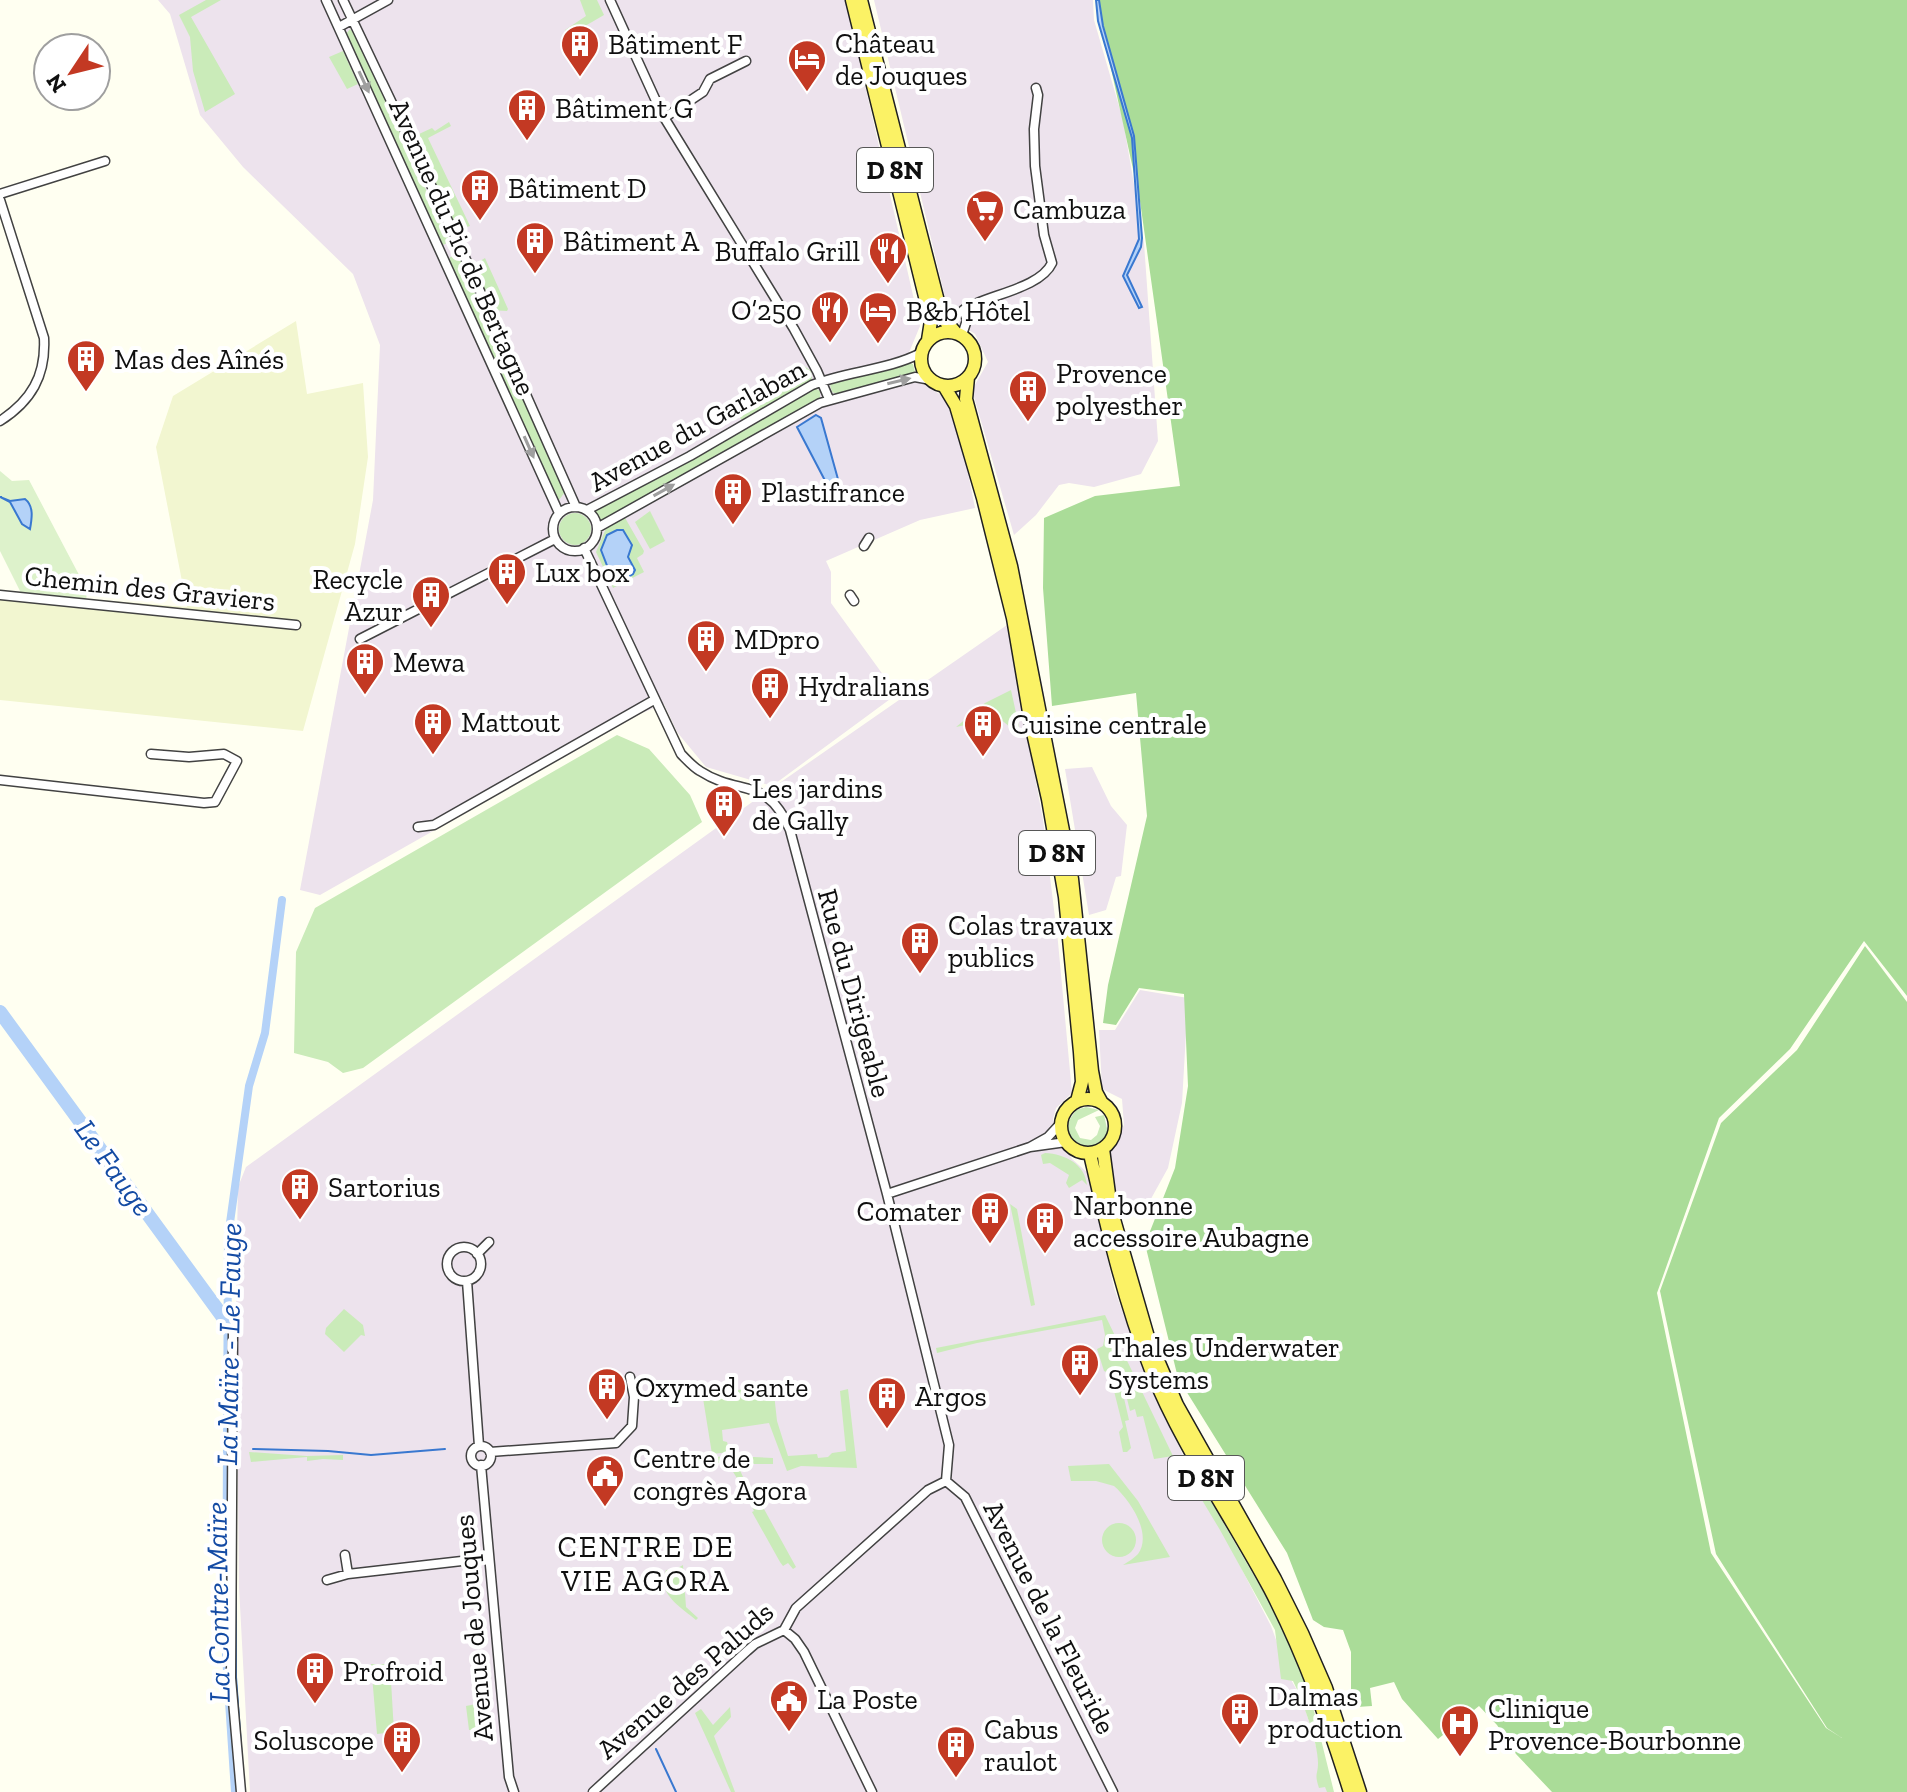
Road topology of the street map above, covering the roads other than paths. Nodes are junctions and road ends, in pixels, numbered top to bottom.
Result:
1 (326, 0) edge
2 (343, 0) edge
3 (388, 0) edge
4 (610, 0) edge
5 (852, 0) edge
6 (861, 0) edge
7 (352, 20) junction
8 (339, 27) junction
9 (746, 61) dead end
10 (1036, 88) dead end
11 (664, 118) junction
12 (105, 161) dead end
13 (0, 194) edge
14 (0, 200) edge
15 (459, 244) junction
16 (442, 253) junction
17 (959, 334) junction
18 (928, 340) junction
19 (921, 353) junction
20 (968, 377) junction
21 (931, 380) junction
22 (822, 382) junction
23 (944, 386) junction
24 (829, 399) junction
25 (0, 421) edge
26 (576, 507) junction
27 (587, 510) junction
28 (559, 513) junction
29 (597, 528) junction
30 (555, 539) junction
31 (584, 548) junction
32 (0, 595) edge
33 (296, 625) dead end
34 (360, 639) dead end
35 (654, 700) junction
36 (151, 754) dead end
37 (0, 780) edge
38 (418, 827) dead end
39 (1077, 1101) junction
40 (1102, 1103) junction
41 (1061, 1123) junction
42 (1066, 1142) junction
43 (1030, 1147) junction
44 (1103, 1149) junction
45 (1090, 1154) junction
46 (887, 1194) junction
47 (489, 1242) dead end
48 (477, 1254) junction
49 (467, 1281) junction
50 (233, 1329) dead end
51 (630, 1377) dead end
52 (479, 1446) junction
53 (490, 1452) junction
54 (481, 1465) junction
55 (946, 1481) junction
56 (345, 1555) dead end
57 (488, 1558) junction
58 (348, 1574) junction
59 (327, 1580) dead end
60 (784, 1630) junction
61 (595, 1789) edge
62 (515, 1790) edge
63 (241, 1792) edge
64 (586, 1792) edge
65 (872, 1792) edge
66 (1113, 1792) edge
67 (1350, 1792) edge
68 (1360, 1792) edge

1 - 8 street, Avenue du Pic de Bertagne
2 - 7 street, Avenue du Pic de Bertagne
3 - 7 street
4 - 11 street
5 - 18 main road, D 8N
6 - 17 main road, D 8n
7 - 8 street
7 - 15 street, Avenue du Pic de Bertagne
8 -> 16 street, Avenue du Pic de Bertagne
9 - 11 street
10 - 17 street
11 - 22 street
12 - 13 street
14 - 25 street
15 - 16 street
15 - 26 street, Avenue du Pic de Bertagne
16 -> 28 street, Avenue du Pic de Bertagne
17 - 18 main road
17 - 20 main road
18 - 19 main road
19 - 21 main road
19 - 22 street, Avenue du Garlaban
20 - 23 main road
20 - 40 main road, D 8N
21 - 23 main road
24 -> 21 street, Avenue du Garlaban
22 - 24 street
22 - 27 street, Avenue du Garlaban
23 - 39 main road, D 8N
29 -> 24 street, Avenue du Garlaban
26 - 27 street
26 - 28 street
27 - 29 street
28 - 30 street
29 - 31 street
30 - 31 street
30 - 34 street
31 - 35 street
32 - 33 street, Chemin des Graviers
35 - 38 street
35 - 46 street, Rue du Dirigeable
36 - 37 street
39 - 40 main road
39 - 41 main road
40 - 44 main road
41 - 42 main road
41 - 43 street
42 - 43 street
42 - 45 main road
43 - 46 street
44 - 45 main road
44 - 68 main road, D 8N
45 - 67 main road, D 8N
46 - 55 street, Avenue de la Fleuride
47 - 48 street
48 - 49 street
48 - 49 street
49 - 52 street
50 - 63 street
51 - 53 street
52 - 53 street
52 - 54 street
53 - 54 street
54 - 57 street, Avenue de Jouques
55 - 60 street, Avenue des Paluds
55 - 66 street, Avenue de la Fleuride
56 - 58 street
57 - 58 street
57 - 62 street, Avenue de Jouques
58 - 59 street
60 - 61 street, Avenue des Paluds
60 - 65 street
61 - 64 street, Avenue des Paluds

